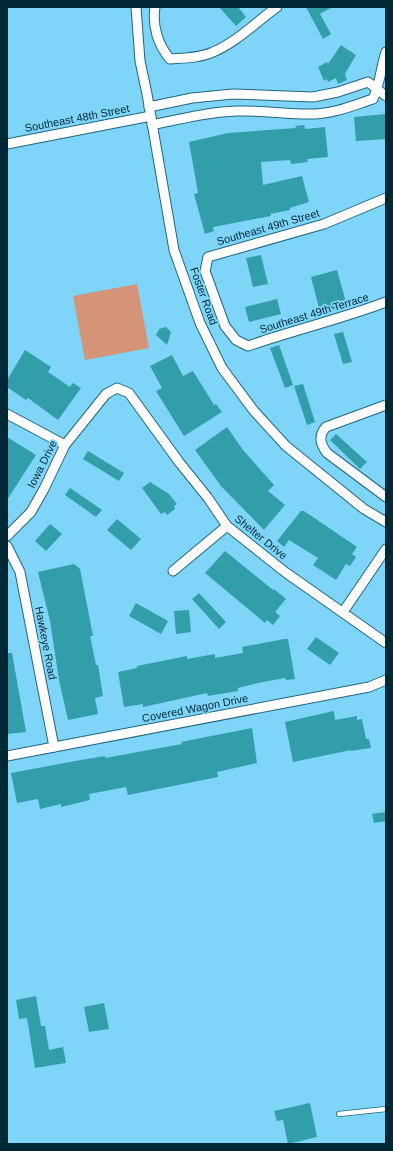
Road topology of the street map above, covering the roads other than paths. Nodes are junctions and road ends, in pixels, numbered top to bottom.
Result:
1 (136, 7) edge
2 (155, 7) edge
3 (277, 7) edge
4 (386, 52) edge
5 (378, 88) junction
6 (386, 96) edge
7 (149, 107) junction
8 (151, 121) junction
9 (7, 144) edge
10 (386, 198) edge
11 (386, 302) edge
12 (248, 346) joint
13 (117, 388) joint
14 (386, 405) edge
15 (7, 414) edge
16 (64, 445) junction
17 (386, 496) edge
18 (386, 522) edge
19 (226, 526) junction
20 (7, 536) edge
21 (7, 546) edge
22 (386, 549) edge
23 (173, 571) dead end
24 (343, 612) junction
25 (386, 643) edge
26 (386, 680) edge
27 (54, 747) junction
28 (7, 756) edge
29 (386, 1108) edge
30 (339, 1114) dead end

1 - 7 street, Foster Road
2 - 3 street
4 - 5 street
5 - 6 street
5 - 7 street
5 - 8 street, Southeast 48th Street
7 - 8 street, Foster Road
8 - 9 street, Southeast 48th Street
8 - 18 street, Foster Road
10 - 12 street, Southeast 49th Street
11 - 12 street, Southeast 49th Terrace
13 - 16 street, Iowa Drive
13 - 19 street, Shelter Drive
14 - 17 street
15 - 16 street
16 - 20 street, Iowa Drive
19 - 23 street
19 - 24 street, Shelter Drive
21 - 27 street, Hawkeye Road
22 - 24 street
24 - 25 street, Shelter Drive
26 - 27 street, Covered Wagon Drive
27 - 28 street, Covered Wagon Drive
29 - 30 lane

